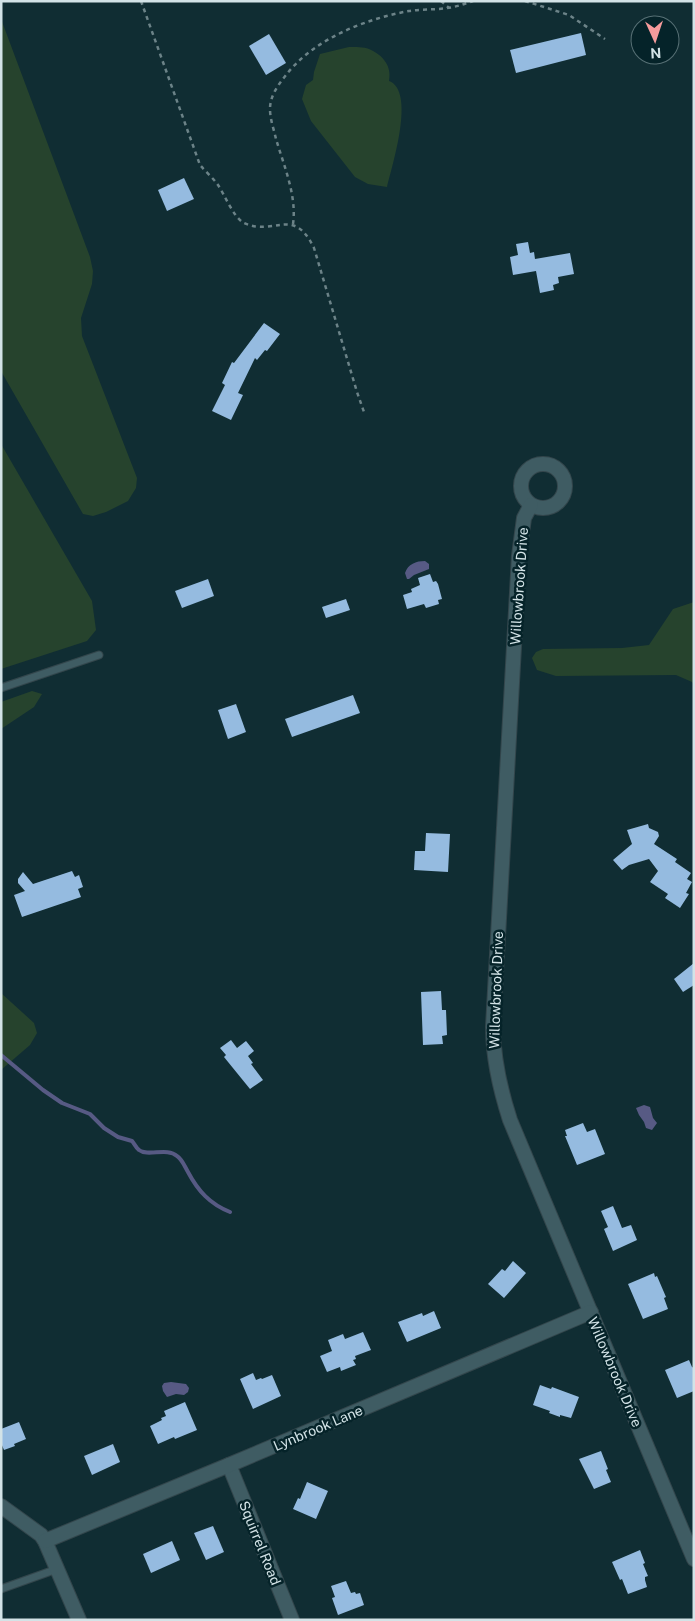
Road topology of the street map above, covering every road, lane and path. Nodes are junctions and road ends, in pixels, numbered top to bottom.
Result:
1 (141, 1) edge
2 (442, 1) edge
3 (473, 1) edge
4 (525, 1) edge
5 (449, 8) junction
6 (605, 39) dead end
7 (293, 225) junction
8 (365, 415) dead end
9 (531, 505) dead end
10 (99, 655) dead end
11 (1, 688) edge
12 (590, 1312) junction
13 (229, 1466) junction
14 (1, 1506) edge
15 (45, 1541) junction
16 (694, 1559) edge
17 (57, 1569) junction
18 (1, 1589) edge
19 (79, 1620) edge
20 (292, 1620) edge

1 - 7 path
2 - 5 path
3 - 5 path
4 - 6 path
5 - 7 path
7 - 8 path
9 - 12 street, Willowbrook Drive
10 - 11 lane
12 - 13 street, Lynbrook Lane
12 - 16 street, Willowbrook Drive
13 - 15 street, Lynbrook Lane
13 - 20 street, Squirrel Road
14 - 15 street
15 - 17 street
17 - 18 lane
17 - 19 street

